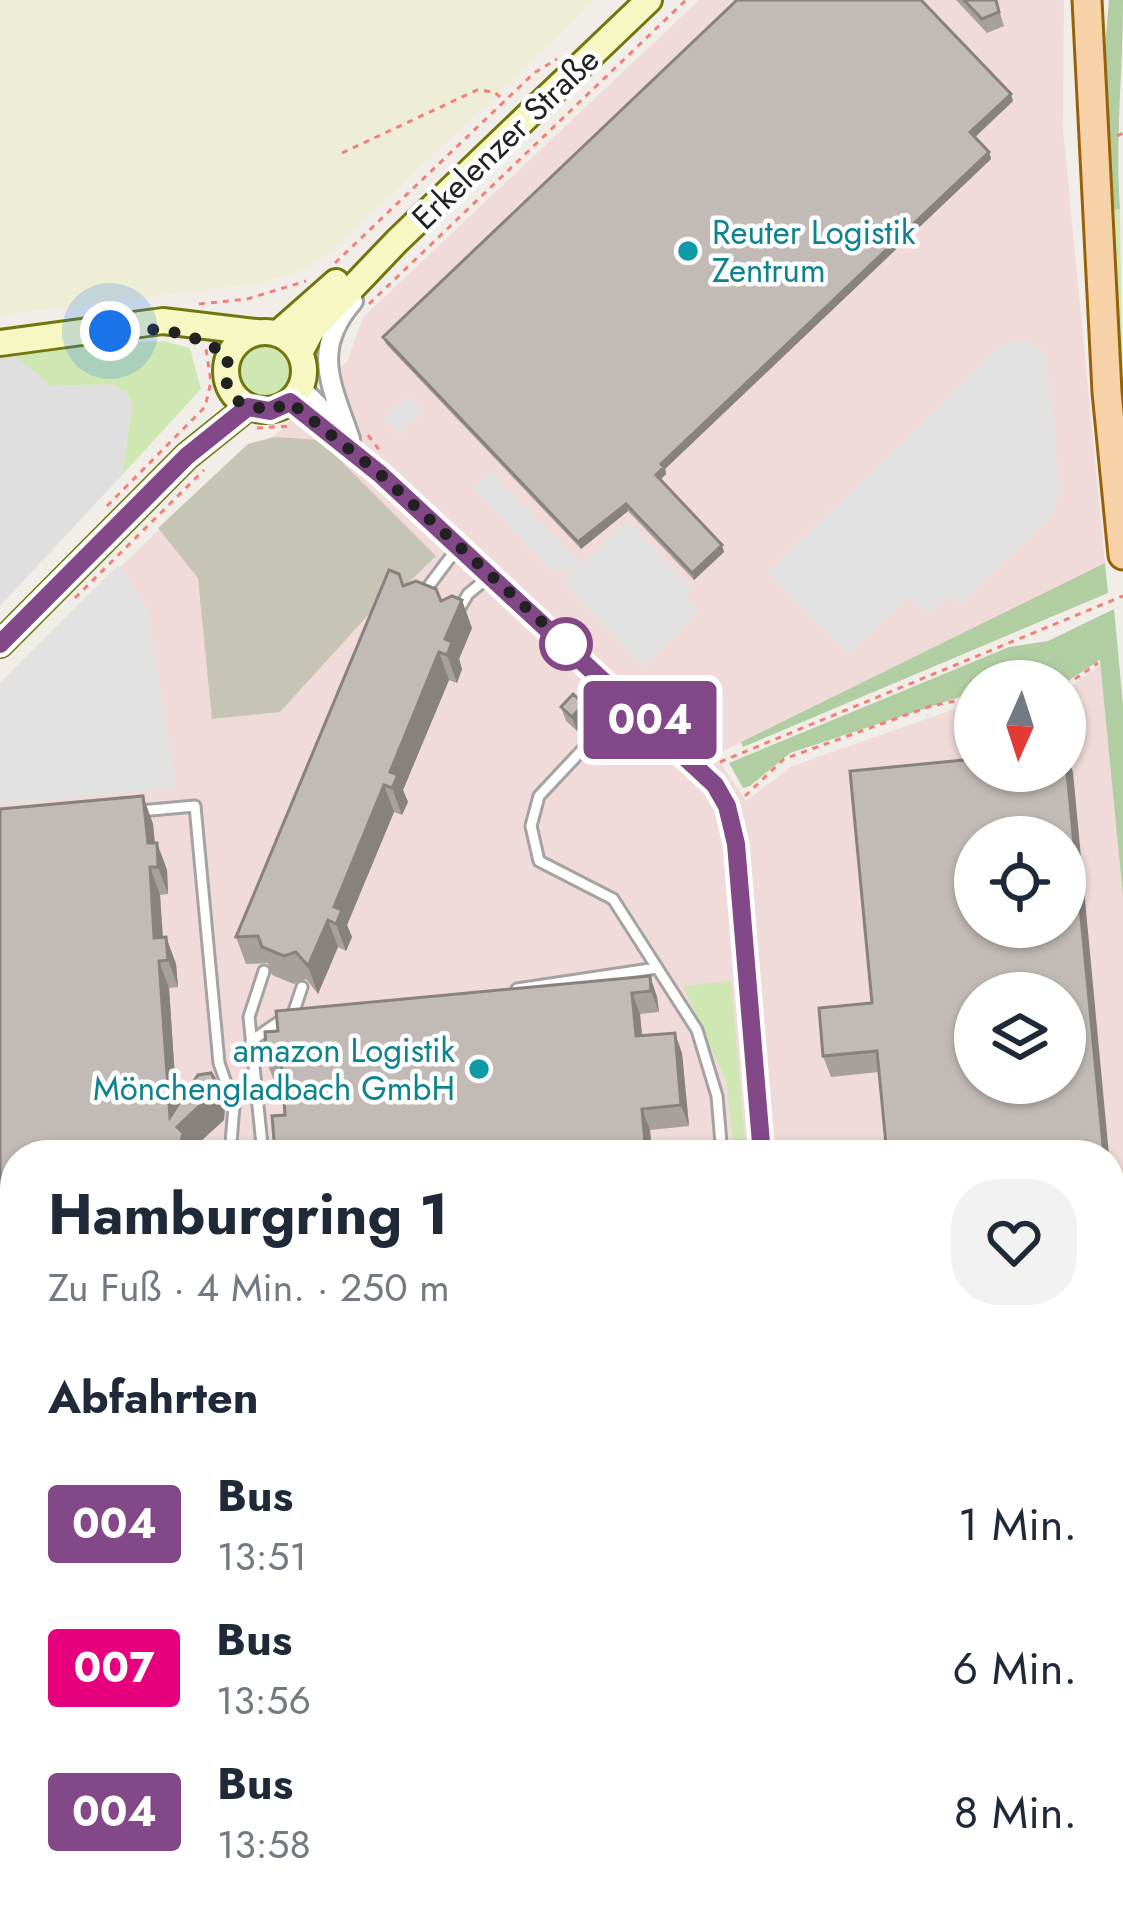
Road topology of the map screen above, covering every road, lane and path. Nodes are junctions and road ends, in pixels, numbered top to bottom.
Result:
1 (650, 0) edge
2 (686, 0) edge
3 (1087, 0) edge
4 (560, 57) dead end
5 (514, 110) junction
6 (342, 153) dead end
7 (398, 241) junction
8 (326, 271) dead end
9 (314, 277) dead end
10 (366, 307) dead end
11 (267, 333) junction
12 (220, 342) junction
13 (0, 343) edge
14 (300, 352) junction
15 (295, 395) junction
16 (205, 407) dead end
17 (244, 410) junction
18 (311, 419) junction
19 (358, 436) junction
20 (198, 460) junction
21 (382, 465) junction
22 (458, 547) junction
23 (1123, 555) edge
24 (490, 576) junction
25 (1123, 596) edge
26 (417, 605) edge
27 (64, 610) dead end
28 (454, 620) edge
29 (0, 644) edge
30 (1098, 663) dead end
31 (1086, 671) edge
32 (628, 701) junction
33 (954, 701) edge
34 (704, 774) junction
35 (128, 812) edge
36 (744, 812) dead end
37 (657, 968) junction
38 (264, 971) dead end
39 (302, 987) dead end
40 (494, 992) edge
41 (315, 1012) edge
42 (293, 1014) junction
43 (251, 1041) junction
44 (231, 1140) edge
45 (261, 1140) edge
46 (721, 1140) edge
47 (761, 1140) edge

1 - 5 main road, Erkelenzer Straße
2 - 10 path
3 - 23 main road
4 - 5 path
5 - 6 path
5 - 7 main road, Erkelenzer Straße
5 - 8 path
7 - 11 main road
7 - 14 main road
7 - 19 street, Erkelenzer Straße
9 - 12 path
11 - 12 main road
11 - 14 main road
12 - 13 main road
12 - 16 path
12 - 17 main road
14 - 15 main road
15 - 17 main road
15 - 18 street
15 - 19 street
17 - 18 path
17 - 20 main road
18 - 21 street
19 - 21 street
19 - 21 path
20 - 27 path
20 - 29 main road
21 - 22 street
22 - 24 street
22 - 26 lane
24 - 28 lane
24 - 32 street
25 - 34 path
30 - 31 path
32 - 34 street
32 - 37 lane
33 - 36 path
34 - 47 street
35 - 44 lane
37 - 40 lane
37 - 46 lane
38 - 43 lane
39 - 42 lane
41 - 42 lane
42 - 43 lane
43 - 45 lane

